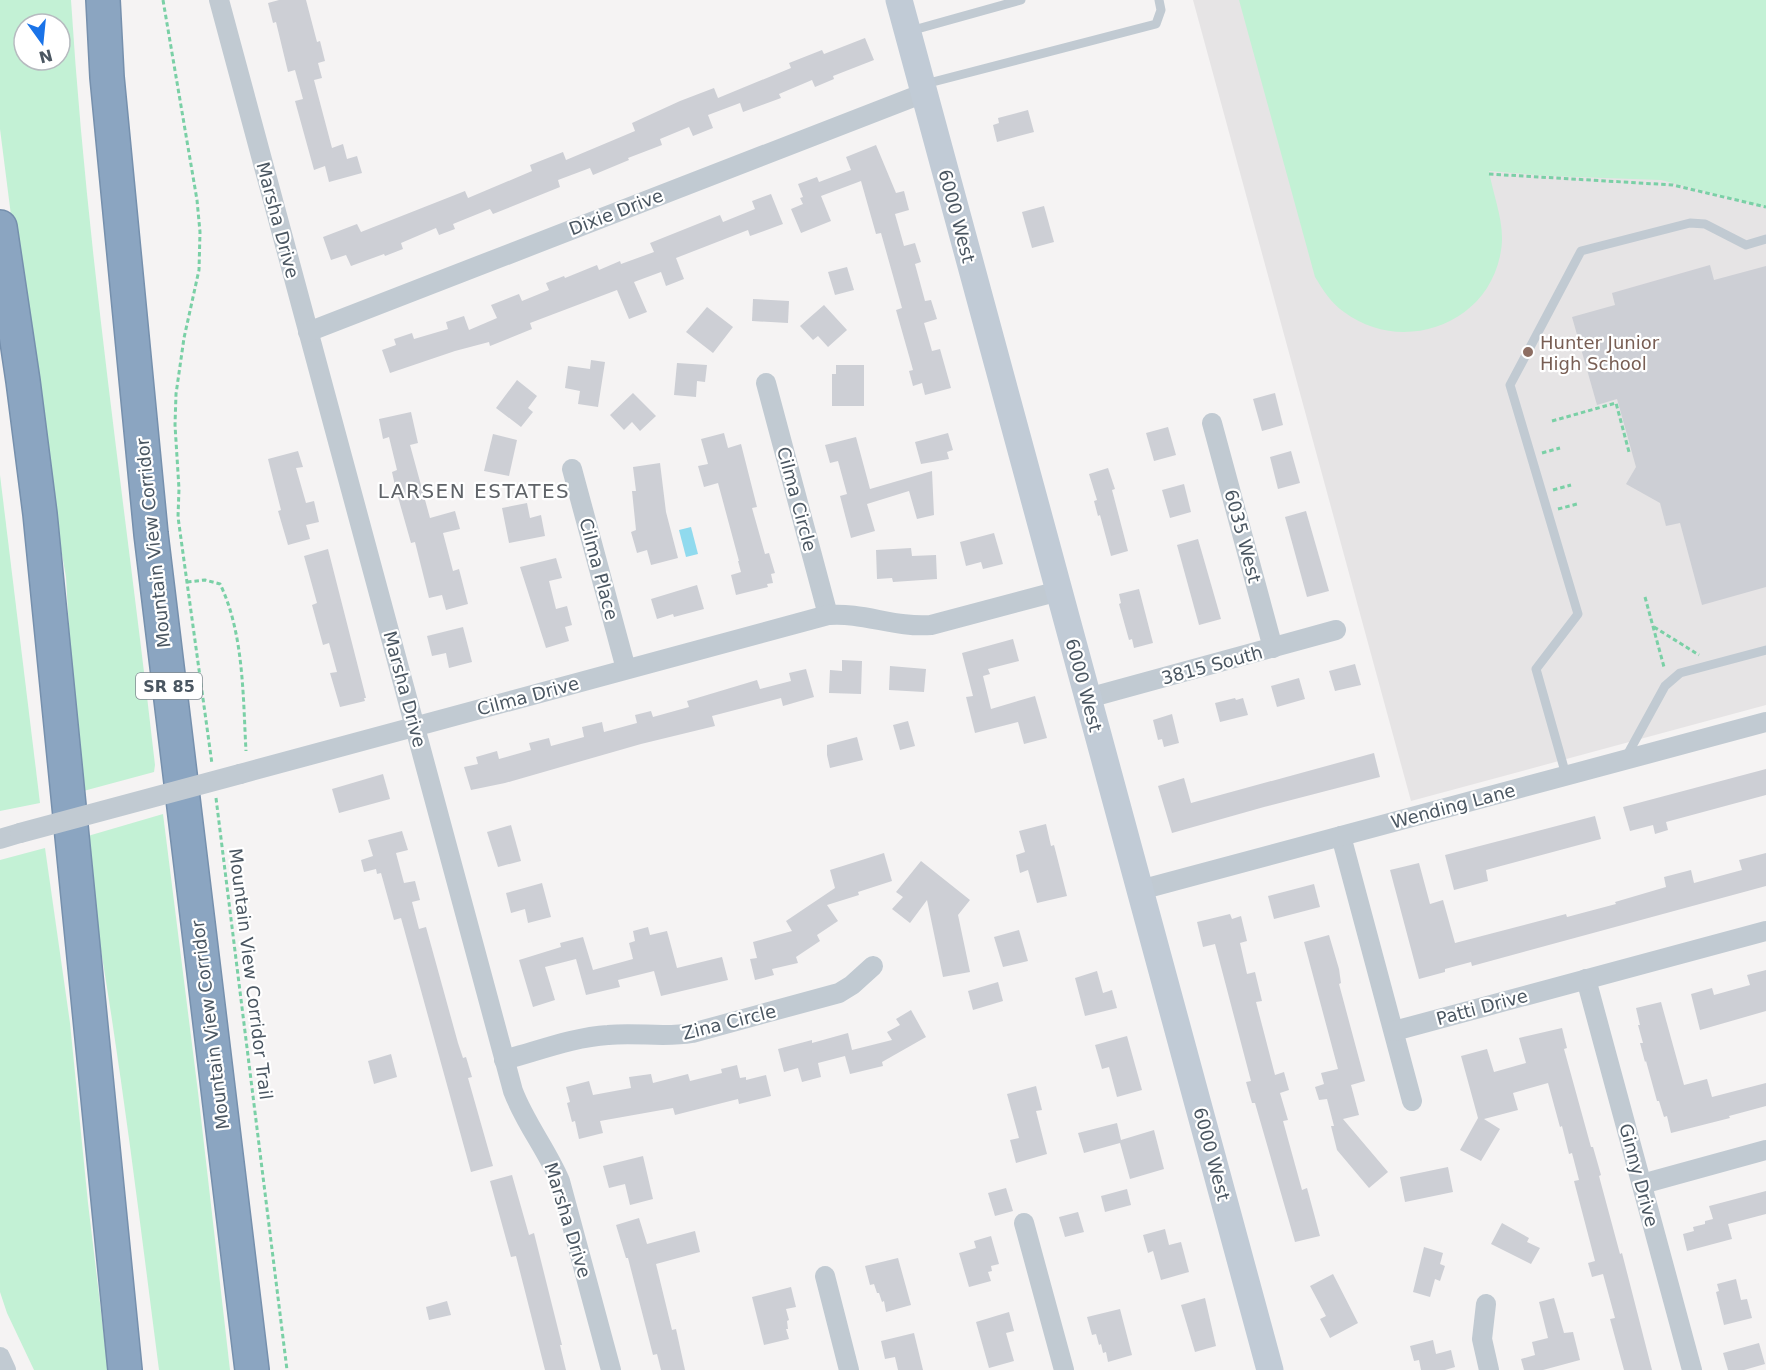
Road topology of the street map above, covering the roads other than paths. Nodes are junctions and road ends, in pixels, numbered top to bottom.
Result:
1 (103, 0) edge
2 (219, 0) edge
3 (898, 0) edge
4 (1021, 0) edge
5 (1159, 0) edge
6 (907, 32) junction
7 (922, 89) junction
8 (0, 227) edge
9 (1766, 239) edge
10 (308, 332) junction
11 (766, 383) dead end
12 (1212, 423) dead end
13 (572, 469) dead end
14 (1059, 591) junction
15 (828, 615) junction
16 (1336, 630) dead end
17 (1273, 648) junction
18 (1766, 650) edge
19 (626, 669) junction
20 (1088, 698) junction
21 (1766, 722) edge
22 (416, 726) junction
23 (1624, 760) junction
24 (1566, 775) junction
25 (1341, 836) junction
26 (0, 839) edge
27 (1140, 890) junction
28 (1766, 931) edge
29 (873, 966) dead end
30 (1586, 979) junction
31 (1394, 1031) junction
32 (504, 1060) junction
33 (1412, 1101) dead end
34 (1766, 1150) edge
35 (1642, 1184) junction
36 (1024, 1223) dead end
37 (825, 1276) dead end
38 (1486, 1304) dead end
39 (0, 1357) edge
40 (6, 1370) edge
41 (125, 1370) edge
42 (252, 1370) edge
43 (611, 1370) edge
44 (849, 1370) edge
45 (1064, 1370) edge
46 (1270, 1370) edge
47 (1489, 1370) edge
48 (1692, 1370) edge

1 - 42 highway, Mountain View Corridor / SR 85
2 - 10 street, Marsha Drive
3 - 6 street, 6000 West
4 - 6 lane
5 - 7 lane
6 - 7 street, 6000 West
7 - 10 street, Dixie Drive
7 - 14 street, 6000 West
8 - 41 highway
9 - 24 lane
10 - 22 street, Marsha Drive
11 - 15 street, Cilma Circle
12 - 17 street, 6035 West
13 - 19 street, Cilma Place
14 - 15 street, Cilma Drive
14 - 20 street, 6000 West
15 - 19 street, Cilma Drive
16 - 17 street, 3815 South
17 - 20 street, 3815 South
18 - 23 lane
19 - 22 street, Cilma Drive
20 - 27 street, 6000 West
21 - 23 street, Wending Lane
22 - 26 street, Cilma Drive, bridge
22 - 32 street, Marsha Drive
23 - 24 street, Wending Lane
24 - 25 street, Wending Lane
25 - 27 street, Wending Lane
25 - 31 street
27 - 46 street, 6000 West
28 - 30 street, Patti Drive
29 - 32 street, Zina Circle
30 - 31 street, Patti Drive
30 - 35 street, Ginny Drive
31 - 33 street
32 - 43 street, Marsha Drive
34 - 35 street
35 - 48 street, Ginny Drive
36 - 45 street
37 - 44 street
38 - 47 street
39 - 40 street

